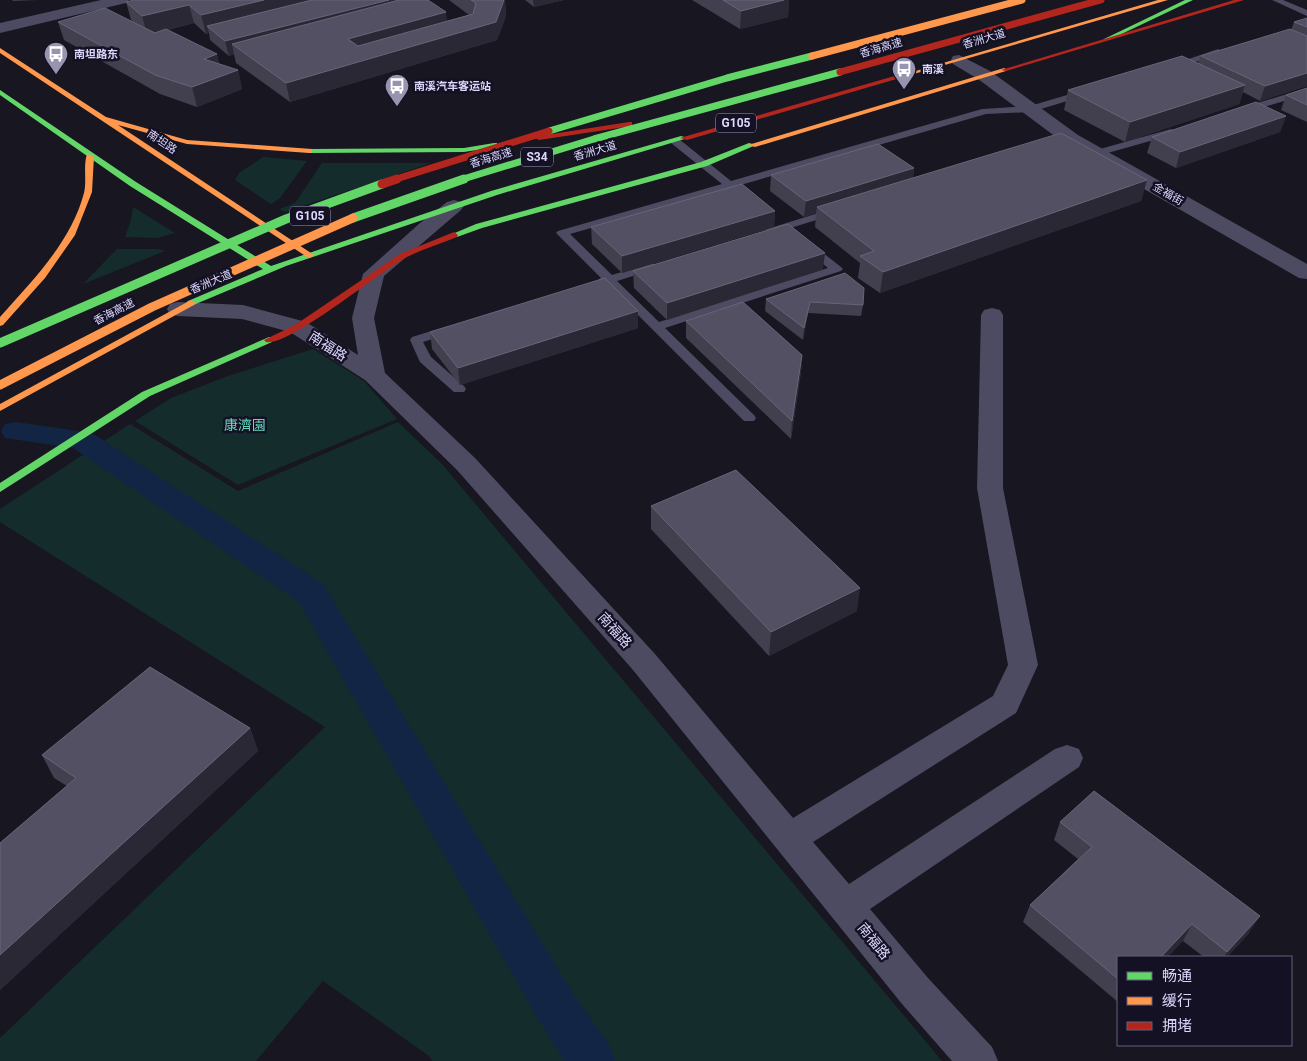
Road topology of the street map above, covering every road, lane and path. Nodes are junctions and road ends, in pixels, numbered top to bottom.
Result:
1 (80, 0) edge
2 (121, 0) edge
3 (1022, 0) edge
4 (1084, 0) edge
5 (1101, 0) edge
6 (1165, 0) edge
7 (1190, 0) edge
8 (1241, 0) edge
9 (1276, 0) edge
10 (1307, 13) edge
11 (0, 18) edge
12 (0, 28) edge
13 (1107, 39) junction
14 (1230, 48) edge
15 (0, 50) edge
16 (959, 60) junction
17 (1190, 74) edge
18 (984, 75) junction
19 (1097, 89) edge
20 (0, 92) edge
21 (1307, 92) edge
22 (1240, 98) edge
23 (1256, 106) junction
24 (1031, 109) junction
25 (1238, 112) edge
26 (106, 119) junction
27 (629, 124) junction
28 (1181, 129) edge
29 (675, 141) junction
30 (1097, 154) junction
31 (90, 156) junction
32 (704, 164) junction
33 (730, 185) junction
34 (745, 197) edge
35 (454, 206) junction
36 (850, 206) edge
37 (780, 224) junction
38 (270, 229) junction
39 (756, 235) edge
40 (226, 244) junction
41 (310, 256) junction
42 (664, 263) edge
43 (271, 270) junction
44 (1307, 273) edge
45 (374, 274) junction
46 (610, 280) junction
47 (591, 286) edge
48 (178, 309) junction
49 (992, 315) dead end
50 (0, 323) edge
51 (462, 326) edge
52 (298, 327) junction
53 (657, 327) junction
54 (0, 334) edge
55 (0, 342) edge
56 (373, 375) junction
57 (0, 385) edge
58 (459, 389) edge
59 (0, 408) edge
60 (750, 418) dead end
61 (0, 488) edge
62 (1067, 758) dead end
63 (790, 838) junction
64 (846, 906) junction
65 (978, 1061) edge

1 - 11 street
2 - 12 street
3 - 55 main road, 香海高速 / S34, bridge
4 - 27 main road, 香洲大道 / G105
5 - 57 main road, 香海高速 / S34, bridge
6 - 16 main road, 香洲大道 / G105
7 - 13 main road
8 - 13 main road
9 - 10 lane
13 - 18 main road
14 - 17 lane
15 - 26 main road, 南坦路
16 - 18 street, 金福街
16 - 29 main road, 香洲大道 / G105
18 - 24 street, 金福街
18 - 32 main road
19 - 24 lane
20 - 31 main road
21 - 23 lane
22 - 23 lane
23 - 25 lane
24 - 30 street, 金福街
24 - 33 lane
26 - 27 main road
26 - 38 main road, 南坦路
27 - 38 main road, 香洲大道 / G105
28 - 30 lane
29 - 32 lane
29 - 35 main road, 香洲大道 / G105
30 - 44 street, 金福街
31 - 40 main road
31 - 50 main road
32 - 33 lane
32 - 45 main road
33 - 34 lane
33 - 46 lane
35 - 41 main road, 香洲大道 / G105
35 - 45 street
36 - 37 lane
37 - 39 lane
37 - 53 lane
38 - 40 main road, 香洲大道 / G105
38 - 41 main road, 南坦路
40 - 43 main road
40 - 54 main road, 香洲大道 / G105
41 - 43 main road, 香洲大道 / G105
42 - 46 lane
43 - 48 main road, 香洲大道 / G105
45 - 52 main road
45 - 56 street
46 - 47 lane
46 - 53 lane
48 - 52 street, 南福路
48 - 59 main road, 香洲大道 / G105
49 - 63 street
51 - 58 lane
52 - 56 street, 南福路
52 - 61 main road
53 - 60 lane
56 - 63 street, 南福路
62 - 64 street
63 - 64 street, 南福路
64 - 65 street, 南福路

